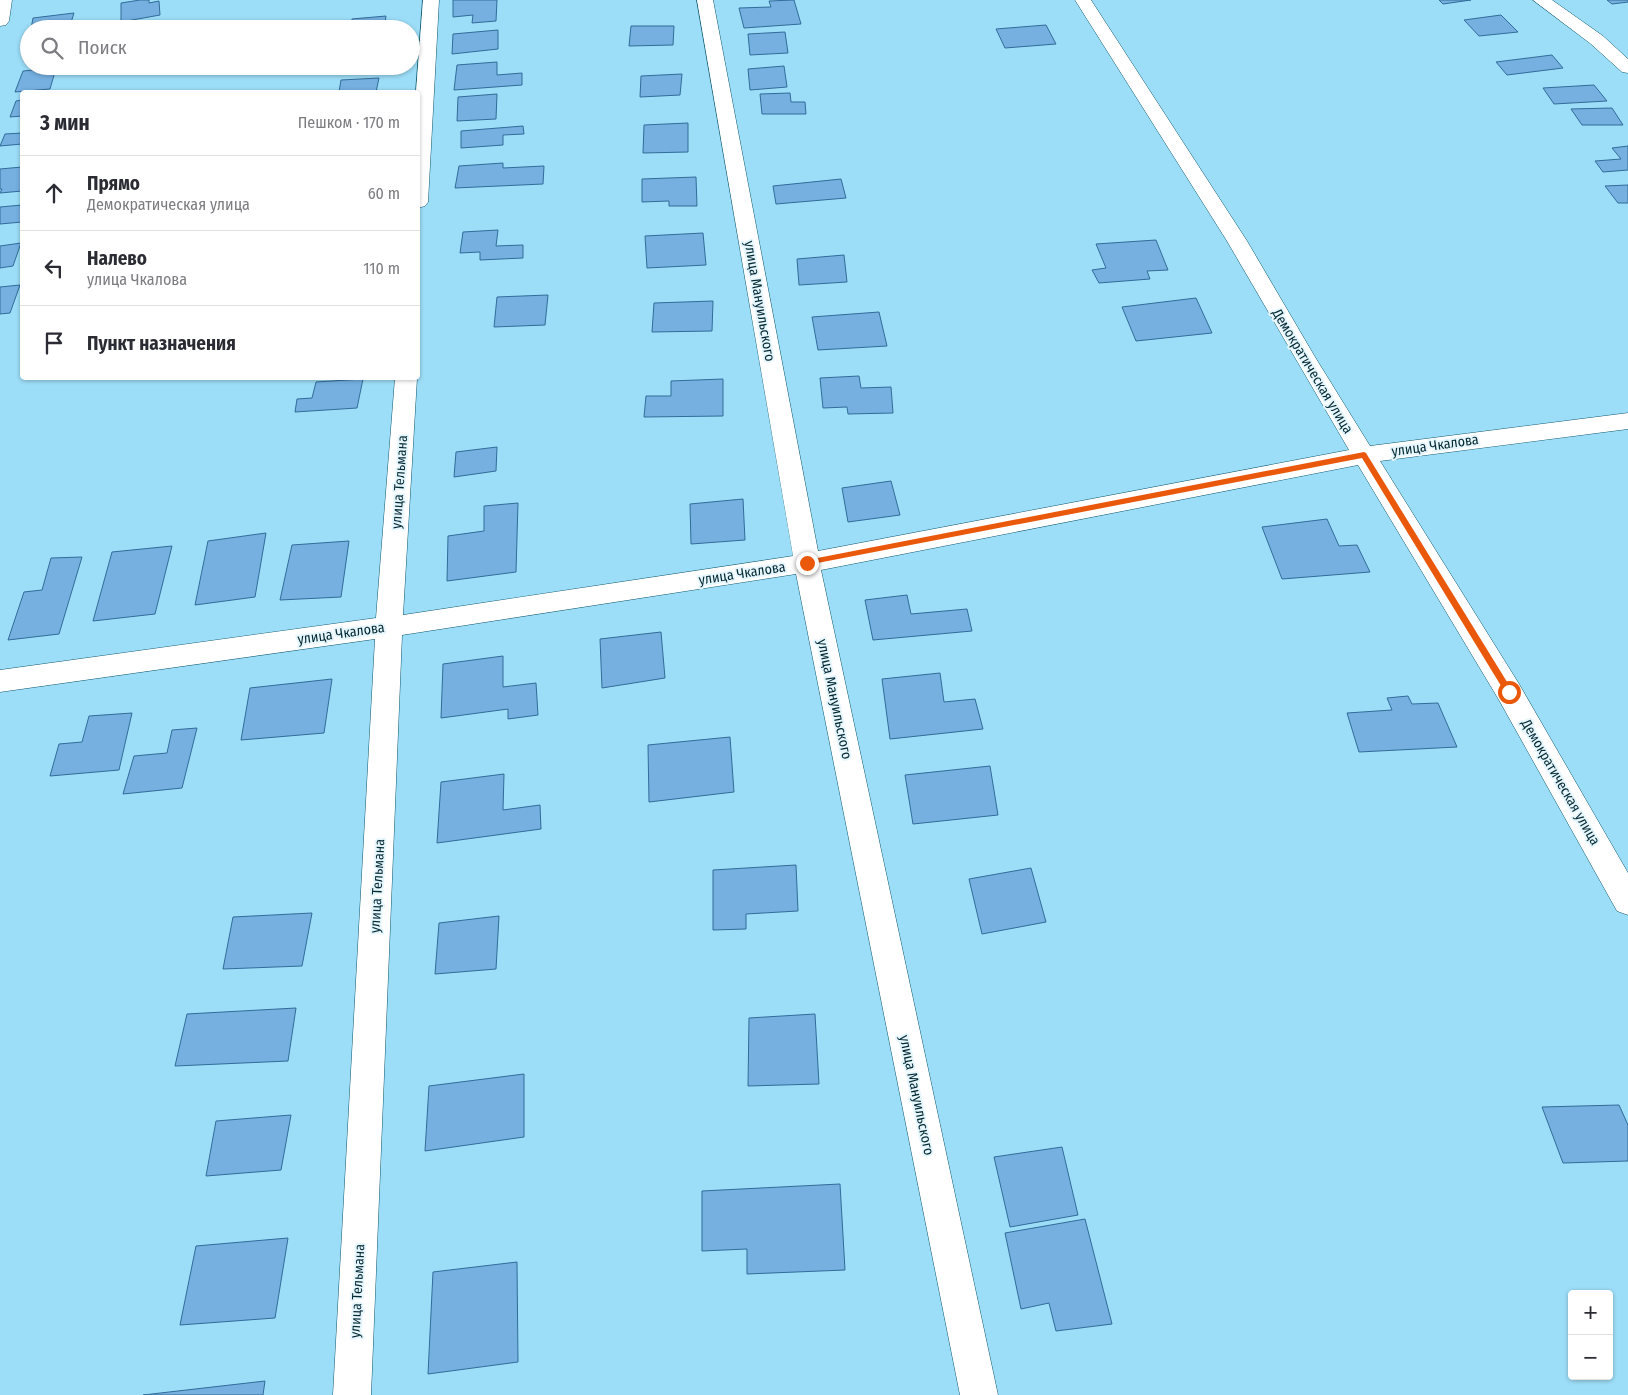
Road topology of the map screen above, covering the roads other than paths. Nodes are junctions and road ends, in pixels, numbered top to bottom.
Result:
1 (431, 0) edge
2 (705, 0) edge
3 (1083, 0) edge
4 (1541, 0) edge
5 (1628, 68) edge
6 (420, 171) edge
7 (406, 380) edge
8 (1628, 420) edge
9 (1364, 455) junction
10 (807, 563) junction
11 (389, 627) junction
12 (0, 681) edge
13 (1628, 901) edge
14 (352, 1395) edge
15 (979, 1395) edge

1 - 6 street
2 - 10 street, улица Мануильского
3 - 9 street, Демократическая улица
4 - 5 street
7 - 11 street, улица Тельмана
8 - 9 street, улица Чкалова
9 - 10 street, улица Чкалова
9 - 13 street, Демократическая улица
10 - 11 street, улица Чкалова
10 - 15 street, улица Мануильского
11 - 12 street, улица Чкалова
11 - 14 street, улица Тельмана

